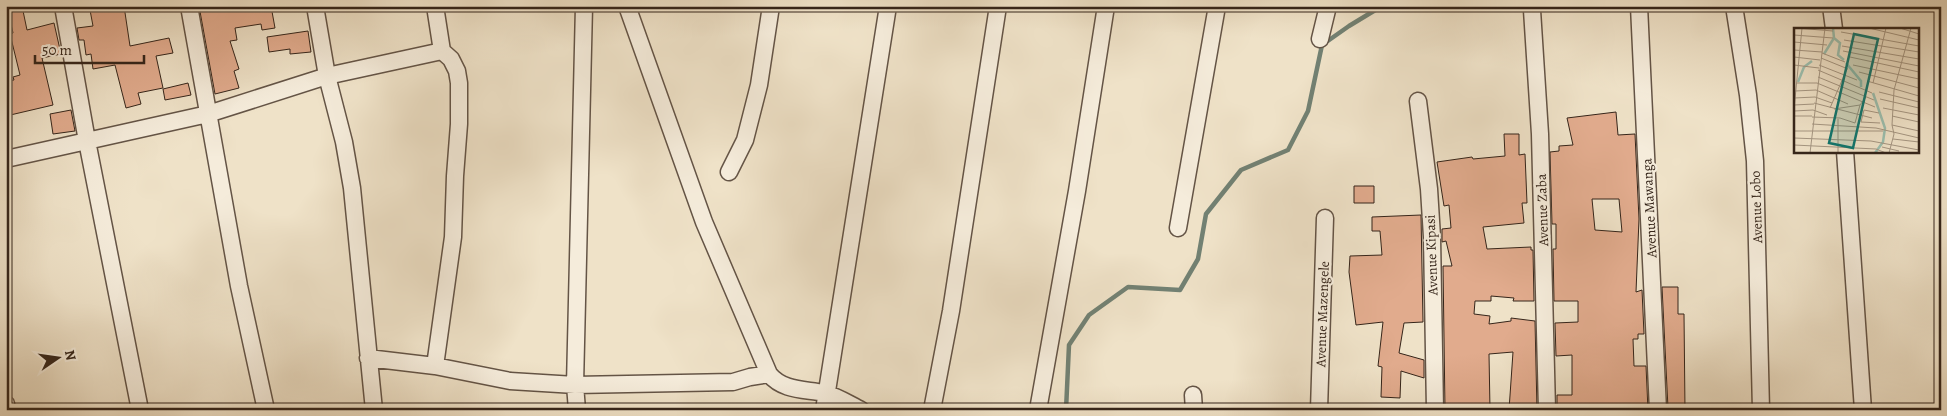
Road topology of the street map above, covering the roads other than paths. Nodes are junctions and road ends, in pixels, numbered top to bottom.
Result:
1 (63, 6) edge
2 (189, 6) edge
3 (315, 6) edge
4 (435, 6) edge
5 (584, 6) edge
6 (627, 6) edge
7 (772, 6) edge
8 (888, 6) edge
9 (998, 6) edge
10 (1106, 6) edge
11 (1217, 6) edge
12 (1639, 6) edge
13 (1734, 6) edge
14 (1831, 6) edge
15 (1323, 8) edge
16 (1532, 10) dead end
17 (1834, 28) edge
18 (1320, 38) dead end
19 (442, 51) junction
20 (327, 76) junction
21 (1418, 101) dead end
22 (208, 114) junction
23 (87, 140) junction
24 (1845, 152) edge
25 (6, 160) edge
26 (729, 172) dead end
27 (1325, 218) dead end
28 (1178, 228) dead end
29 (368, 358) junction
30 (435, 366) junction
31 (769, 374) junction
32 (575, 385) junction
33 (825, 402) edge
34 (6, 404) edge
35 (8, 410) edge
36 (140, 410) edge
37 (266, 410) edge
38 (374, 410) edge
39 (577, 410) edge
40 (861, 410) edge
41 (932, 410) edge
42 (1038, 410) edge
43 (1320, 410) edge
44 (1435, 410) edge
45 (1547, 410) edge
46 (1658, 410) edge
47 (1761, 410) edge
48 (1863, 410) edge

1 - 23 street
2 - 22 street
3 - 20 street
4 - 19 street
5 - 32 street
6 - 31 street
7 - 26 street
8 - 33 street
9 - 41 street
10 - 42 street
11 - 28 street
12 - 46 street, Avenue Mawanga
13 - 47 street, Avenue Lobo
14 - 17 street
15 - 18 street
16 - 45 street, Avenue Zaba
19 - 20 street
19 - 30 street
20 - 22 street
20 - 29 street
21 - 44 street, Avenue Kipasi
22 - 23 street
22 - 37 street
23 - 25 street
23 - 36 street
24 - 48 street
27 - 43 street, Avenue Mazengele
29 - 30 street
29 - 38 street
30 - 32 street
31 - 32 street
31 - 33 street
32 - 39 street
33 - 40 street
34 - 35 street

